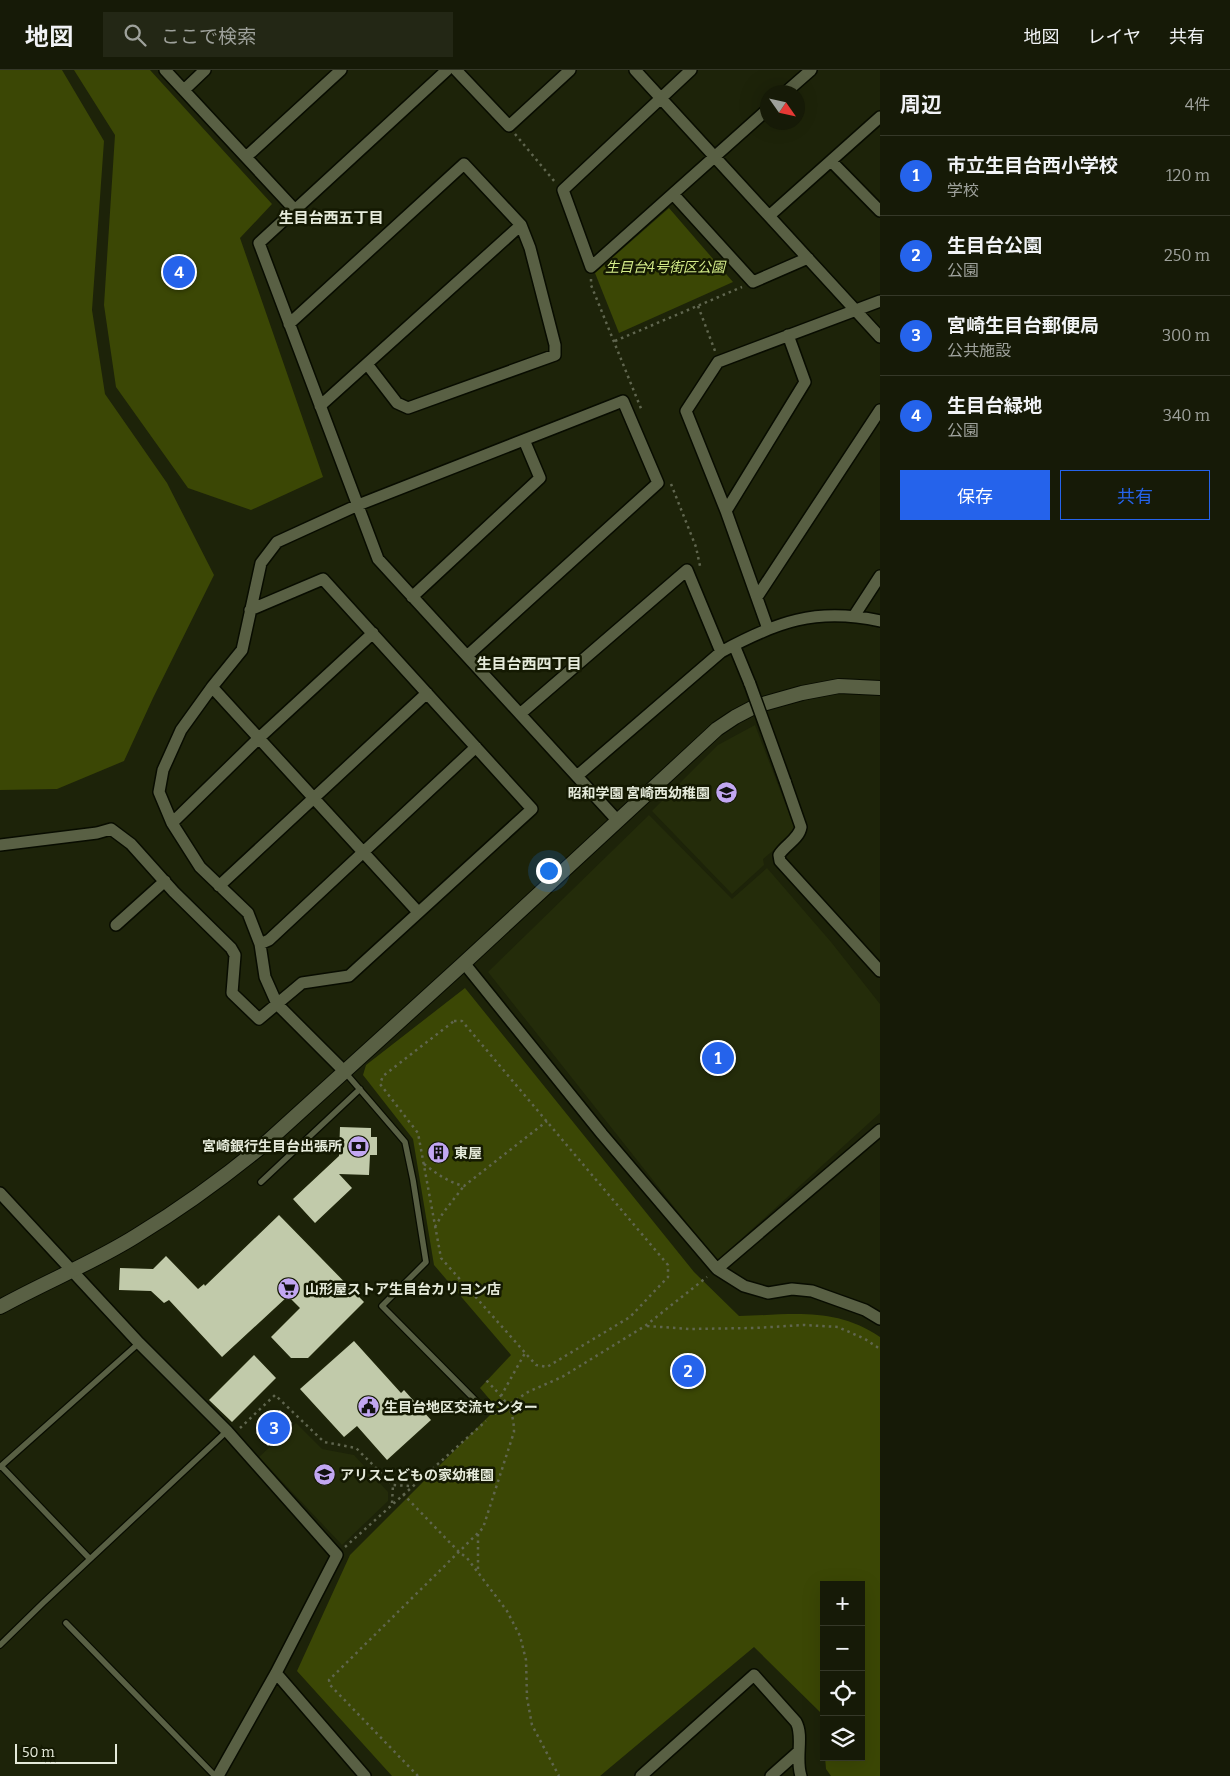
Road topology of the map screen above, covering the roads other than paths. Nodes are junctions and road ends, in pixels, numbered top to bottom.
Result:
1 (165, 70) edge
2 (205, 70) edge
3 (341, 70) edge
4 (447, 70) edge
5 (456, 70) edge
6 (570, 70) edge
7 (635, 70) edge
8 (691, 70) edge
9 (811, 70) edge
10 (794, 85) edge
11 (184, 90) junction
12 (660, 98) junction
13 (760, 116) edge
14 (880, 117) edge
15 (246, 157) junction
16 (714, 157) junction
17 (831, 161) junction
18 (673, 194) junction
19 (295, 210) junction
20 (880, 211) edge
21 (770, 216) junction
22 (520, 226) junction
23 (808, 258) junction
24 (880, 301) edge
25 (856, 311) junction
26 (289, 324) junction
27 (788, 335) junction
28 (880, 337) edge
29 (367, 364) junction
30 (320, 406) junction
31 (880, 410) edge
32 (524, 440) junction
33 (358, 505) junction
34 (726, 511) junction
35 (880, 576) edge
36 (412, 597) junction
37 (757, 597) junction
38 (250, 610) junction
39 (854, 616) junction
40 (880, 621) edge
41 (768, 629) junction
42 (373, 633) junction
43 (734, 645) junction
44 (721, 652) junction
45 (467, 656) junction
46 (212, 687) junction
47 (880, 688) edge
48 (427, 693) junction
49 (520, 714) junction
50 (259, 738) junction
51 (476, 747) junction
52 (577, 776) junction
53 (314, 798) junction
54 (617, 820) junction
55 (172, 823) junction
56 (0, 845) edge
57 (364, 853) junction
58 (165, 881) junction
59 (219, 886) junction
60 (418, 912) junction
61 (116, 925) dead end
62 (260, 944) junction
63 (464, 963) junction
64 (880, 971) edge
65 (277, 1004) junction
66 (344, 1071) junction
67 (360, 1089) junction
68 (880, 1130) edge
69 (261, 1182) dead end
70 (0, 1193) edge
71 (714, 1271) junction
72 (71, 1272) junction
73 (0, 1307) edge
74 (880, 1319) edge
75 (138, 1343) junction
76 (486, 1411) dead end
77 (229, 1434) junction
78 (0, 1466) edge
79 (90, 1559) junction
80 (66, 1623) dead end
81 (0, 1645) edge
82 (276, 1673) junction
83 (798, 1752) junction
84 (216, 1776) edge
85 (365, 1776) edge
86 (642, 1776) edge
87 (771, 1776) edge
88 (801, 1776) edge

1 - 11 street
2 - 11 street
3 - 15 street
4 - 19 street
5 - 6 street
7 - 12 street
8 - 12 street
9 - 10 street
11 - 15 street
12 - 16 street
12 - 18 street
13 - 16 street
14 - 17 street
15 - 19 street
16 - 18 street
16 - 21 street
17 - 20 street
17 - 21 street
18 - 23 street
19 - 26 street
21 - 23 street
22 - 26 street
22 - 29 street
22 - 29 street
23 - 25 street
24 - 25 street
25 - 27 street
25 - 28 street
26 - 30 street
27 - 34 street
27 - 34 street
29 - 30 street
30 - 33 street
31 - 37 street
32 - 33 street
32 - 36 street
32 - 45 street
33 - 36 street
33 - 38 street
34 - 37 street
35 - 39 street
36 - 45 street
37 - 41 street
38 - 42 street
38 - 46 street
39 - 40 street
39 - 41 street
41 - 43 street
42 - 48 street
42 - 50 street
43 - 44 street
43 - 64 street, bridge
44 - 49 street
44 - 52 street
45 - 49 street
46 - 50 street
46 - 55 street
47 - 54 street
48 - 51 street
48 - 53 street
49 - 52 street
50 - 53 street
50 - 55 street
51 - 57 street
51 - 60 street
52 - 54 street
53 - 57 street
53 - 59 street
54 - 63 street
55 - 59 street
56 - 58 street
57 - 60 street
57 - 62 street
58 - 61 street
58 - 65 street
59 - 62 street
60 - 65 street
62 - 65 street
63 - 66 street
63 - 71 street
65 - 66 street
66 - 67 lane
66 - 72 street
67 - 69 lane
67 - 76 lane
68 - 71 street
70 - 72 street
71 - 74 street
72 - 73 street
72 - 75 street
75 - 77 street
75 - 78 lane
77 - 79 lane
77 - 82 street
78 - 79 lane
79 - 81 lane
80 - 84 lane
82 - 84 street
82 - 85 street
83 - 86 street
83 - 87 street
83 - 88 street

